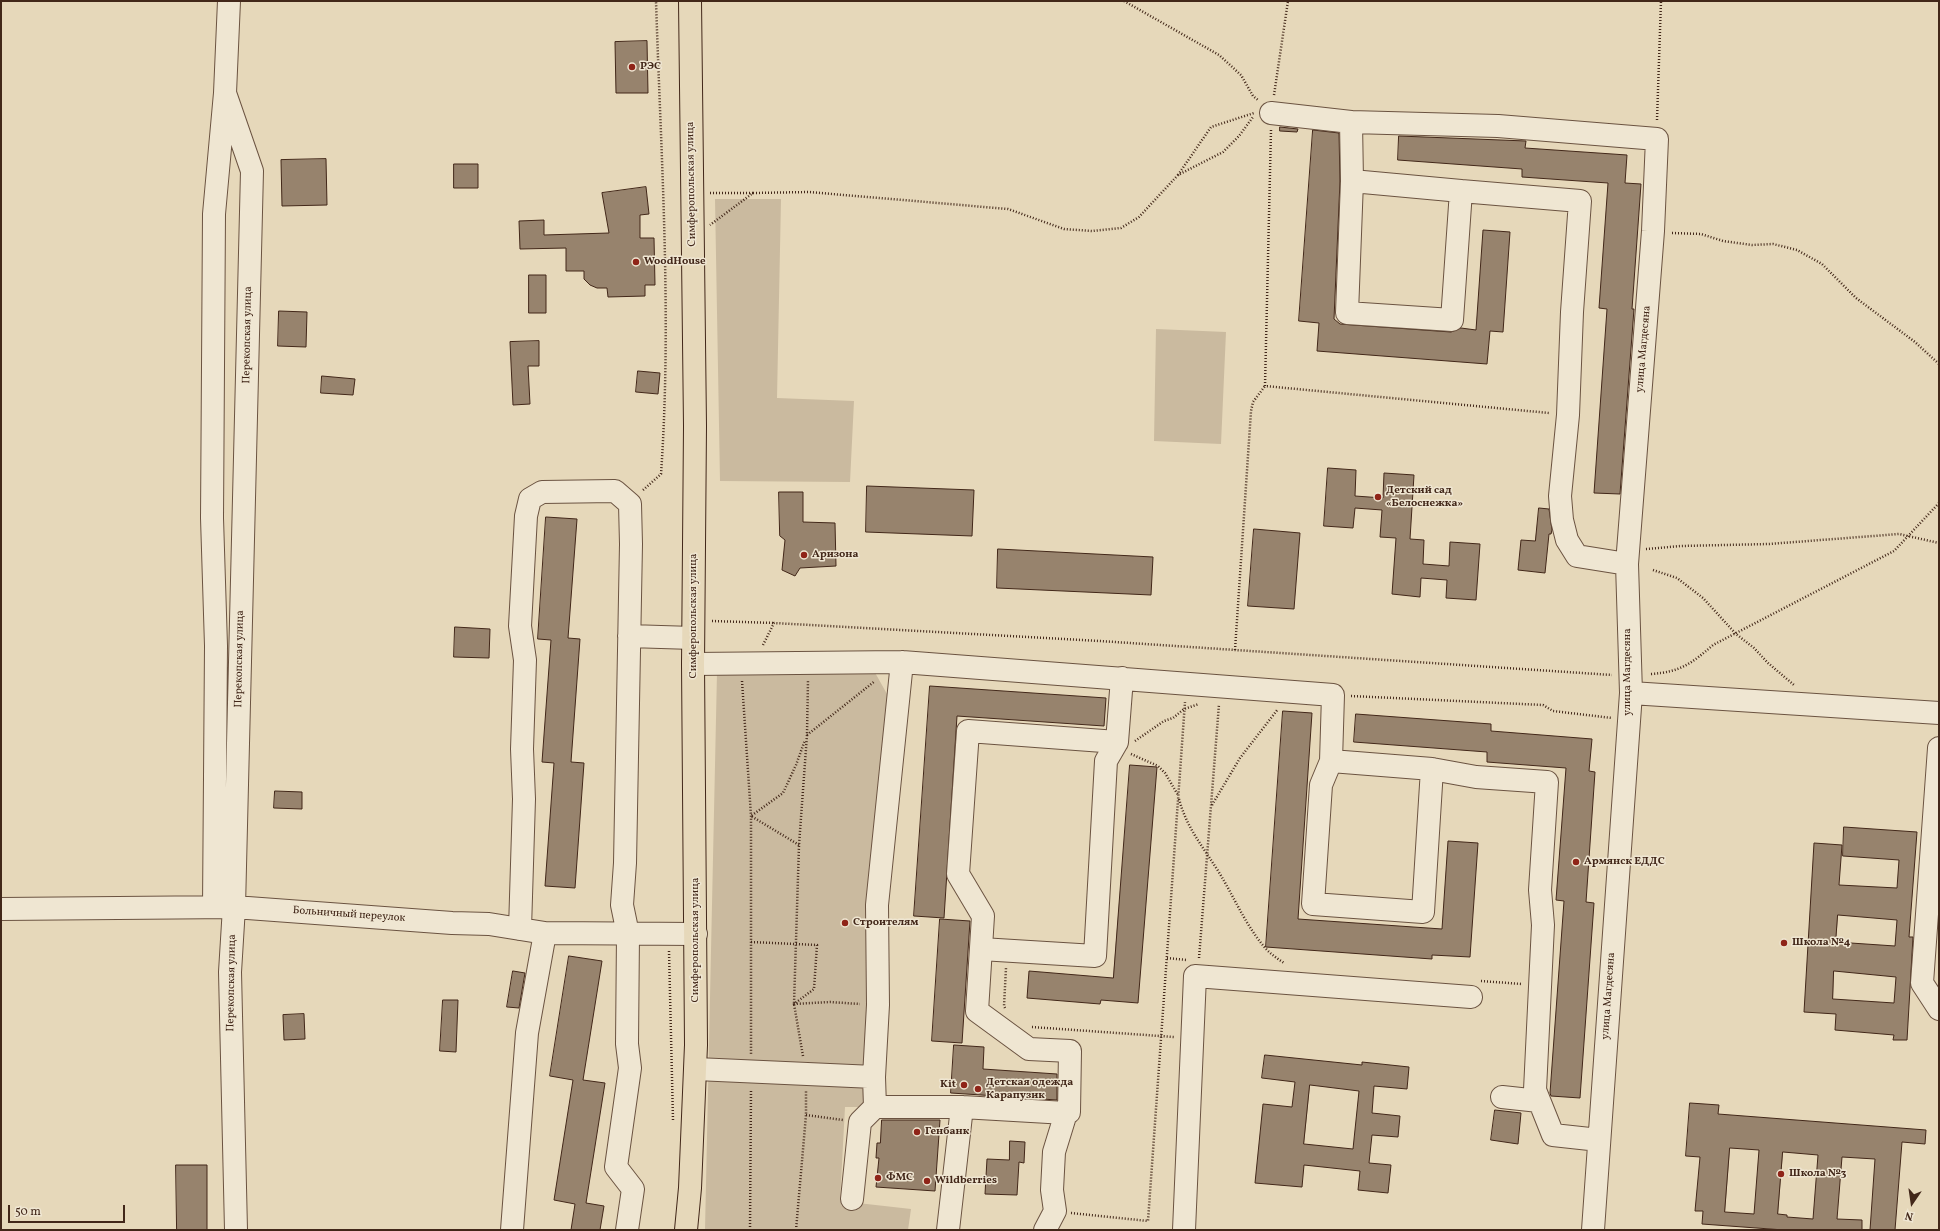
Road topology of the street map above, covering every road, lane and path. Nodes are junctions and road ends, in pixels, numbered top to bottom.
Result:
1 (229, 1) edge
2 (656, 1) edge
3 (690, 1) edge
4 (1124, 1) edge
5 (1661, 1) edge
6 (225, 93) junction
7 (1271, 113) joint
8 (1351, 122) junction
9 (1657, 139) junction
10 (1178, 175) junction
11 (1352, 181) junction
12 (1461, 191) junction
13 (705, 193) dead end
14 (754, 194) junction
15 (705, 228) dead end
16 (1653, 231) junction
17 (1939, 364) edge
18 (1266, 386) dead end
19 (1939, 503) edge
20 (630, 504) junction
21 (1908, 535) junction
22 (1939, 542) edge
23 (1627, 558) junction
24 (1653, 570) dead end
25 (1736, 634) junction
26 (629, 636) junction
27 (693, 638) junction
28 (1235, 650) junction
29 (902, 662) junction
30 (754, 663) junction
31 (693, 664) junction
32 (808, 677) dead end
33 (1122, 678) junction
34 (877, 679) dead end
35 (1630, 684) junction
36 (1333, 695) junction
37 (1185, 697) dead end
38 (1219, 699) dead end
39 (1205, 703) dead end
40 (1282, 704) dead end
41 (1811, 704) junction
42 (1184, 709) junction
43 (1939, 713) edge
44 (1628, 720) junction
45 (807, 734) junction
46 (1122, 747) junction
47 (1939, 748) edge
48 (1331, 761) junction
49 (1432, 769) junction
50 (1178, 796) junction
51 (1211, 807) junction
52 (751, 816) junction
53 (799, 845) junction
54 (1207, 854) junction
55 (224, 907) junction
56 (1, 909) edge
57 (520, 929) junction
58 (545, 933) junction
59 (628, 934) junction
60 (668, 934) junction
61 (696, 934) junction
62 (751, 942) junction
63 (796, 944) junction
64 (981, 949) junction
65 (1007, 950) junction
66 (1199, 961) dead end
67 (1289, 968) dead end
68 (1471, 997) dead end
69 (794, 1004) junction
70 (878, 1005) junction
71 (1939, 1009) edge
72 (1007, 1012) dead end
73 (1026, 1027) dead end
74 (1162, 1036) junction
75 (1193, 1038) junction
76 (696, 1069) junction
77 (751, 1071) junction
78 (806, 1073) junction
79 (874, 1077) junction
80 (1502, 1097) dead end
81 (1539, 1101) junction
82 (875, 1107) junction
83 (962, 1107) junction
84 (1066, 1113) junction
85 (806, 1115) junction
86 (673, 1122) dead end
87 (860, 1122) junction
88 (1598, 1140) junction
89 (852, 1199) dead end
90 (1050, 1221) edge
91 (236, 1230) edge
92 (512, 1230) edge
93 (627, 1230) edge
94 (686, 1230) edge
95 (750, 1230) edge
96 (796, 1230) edge
97 (948, 1230) edge
98 (1184, 1230) edge
99 (1593, 1230) edge

1 - 6 street, Перекопская улица
2 - 20 path
3 - 27 highway, Симферопольская улица
4 - 7 path
5 - 9 path
6 - 55 street, Перекопская улица
6 - 55 street, Перекопская улица
7 - 8 street
8 - 9 street
8 - 11 street
9 - 16 street, улица Магдесяна
10 - 10 path
10 - 14 path
11 - 12 street
11 - 12 street
12 - 23 street
13 - 14 path
14 - 15 path
16 - 17 path
16 - 23 street, улица Магдесяна
18 - 28 path
19 - 21 path
20 - 26 street
20 - 57 street
21 - 22 path
21 - 23 path
21 - 25 path
23 - 35 street, улица Магдесяна
24 - 25 path
25 - 35 path
25 - 41 path
26 - 27 street
26 - 59 street
27 - 31 highway, Симферопольская улица
28 - 30 path
28 - 35 path
29 - 30 street
29 - 33 street
29 - 70 street
30 - 31 street
30 - 52 path
31 - 61 highway, Симферопольская улица
32 - 45 path
33 - 36 street
33 - 46 street
34 - 45 path
35 - 41 street
35 - 44 street, улица Магдесяна
36 - 44 path
36 - 48 street
37 - 42 path
38 - 51 path
39 - 42 path
40 - 51 path
41 - 43 street
42 - 46 path
42 - 50 path
44 - 88 street, улица Магдесяна
45 - 52 path
45 - 53 path
46 - 50 path
46 - 64 street
46 - 65 street
47 - 71 street
48 - 49 street
48 - 49 street
49 - 81 street
50 - 54 path
50 - 74 path
51 - 54 path
52 - 53 path
52 - 62 path
53 - 63 path
54 - 66 path
54 - 67 path
55 - 56 street, Больничный переулок
55 - 57 street, Больничный переулок
55 - 91 street, Перекопская улица
57 - 58 street, Больничный переулок
58 - 59 street, Больничный переулок
58 - 92 street
59 - 60 street, Больничный переулок
59 - 93 street
60 - 61 street, Больничный переулок
60 - 86 path
61 - 76 highway, Симферопольская улица
62 - 63 path
62 - 77 path
63 - 69 path
63 - 69 path
64 - 65 street
64 - 84 street
65 - 72 path
68 - 75 street
69 - 70 path
69 - 78 path
70 - 79 street
73 - 74 path
74 - 75 path
74 - 90 path
75 - 98 street
76 - 77 street
76 - 94 highway, Симферопольская улица
77 - 78 street
77 - 95 path
78 - 79 street
78 - 85 path
79 - 82 street
80 - 81 street
81 - 88 street
82 - 83 street
82 - 87 street
83 - 84 street
83 - 97 street
84 - 90 street
85 - 87 path
85 - 96 path
87 - 89 street
88 - 99 street, улица Магдесяна

